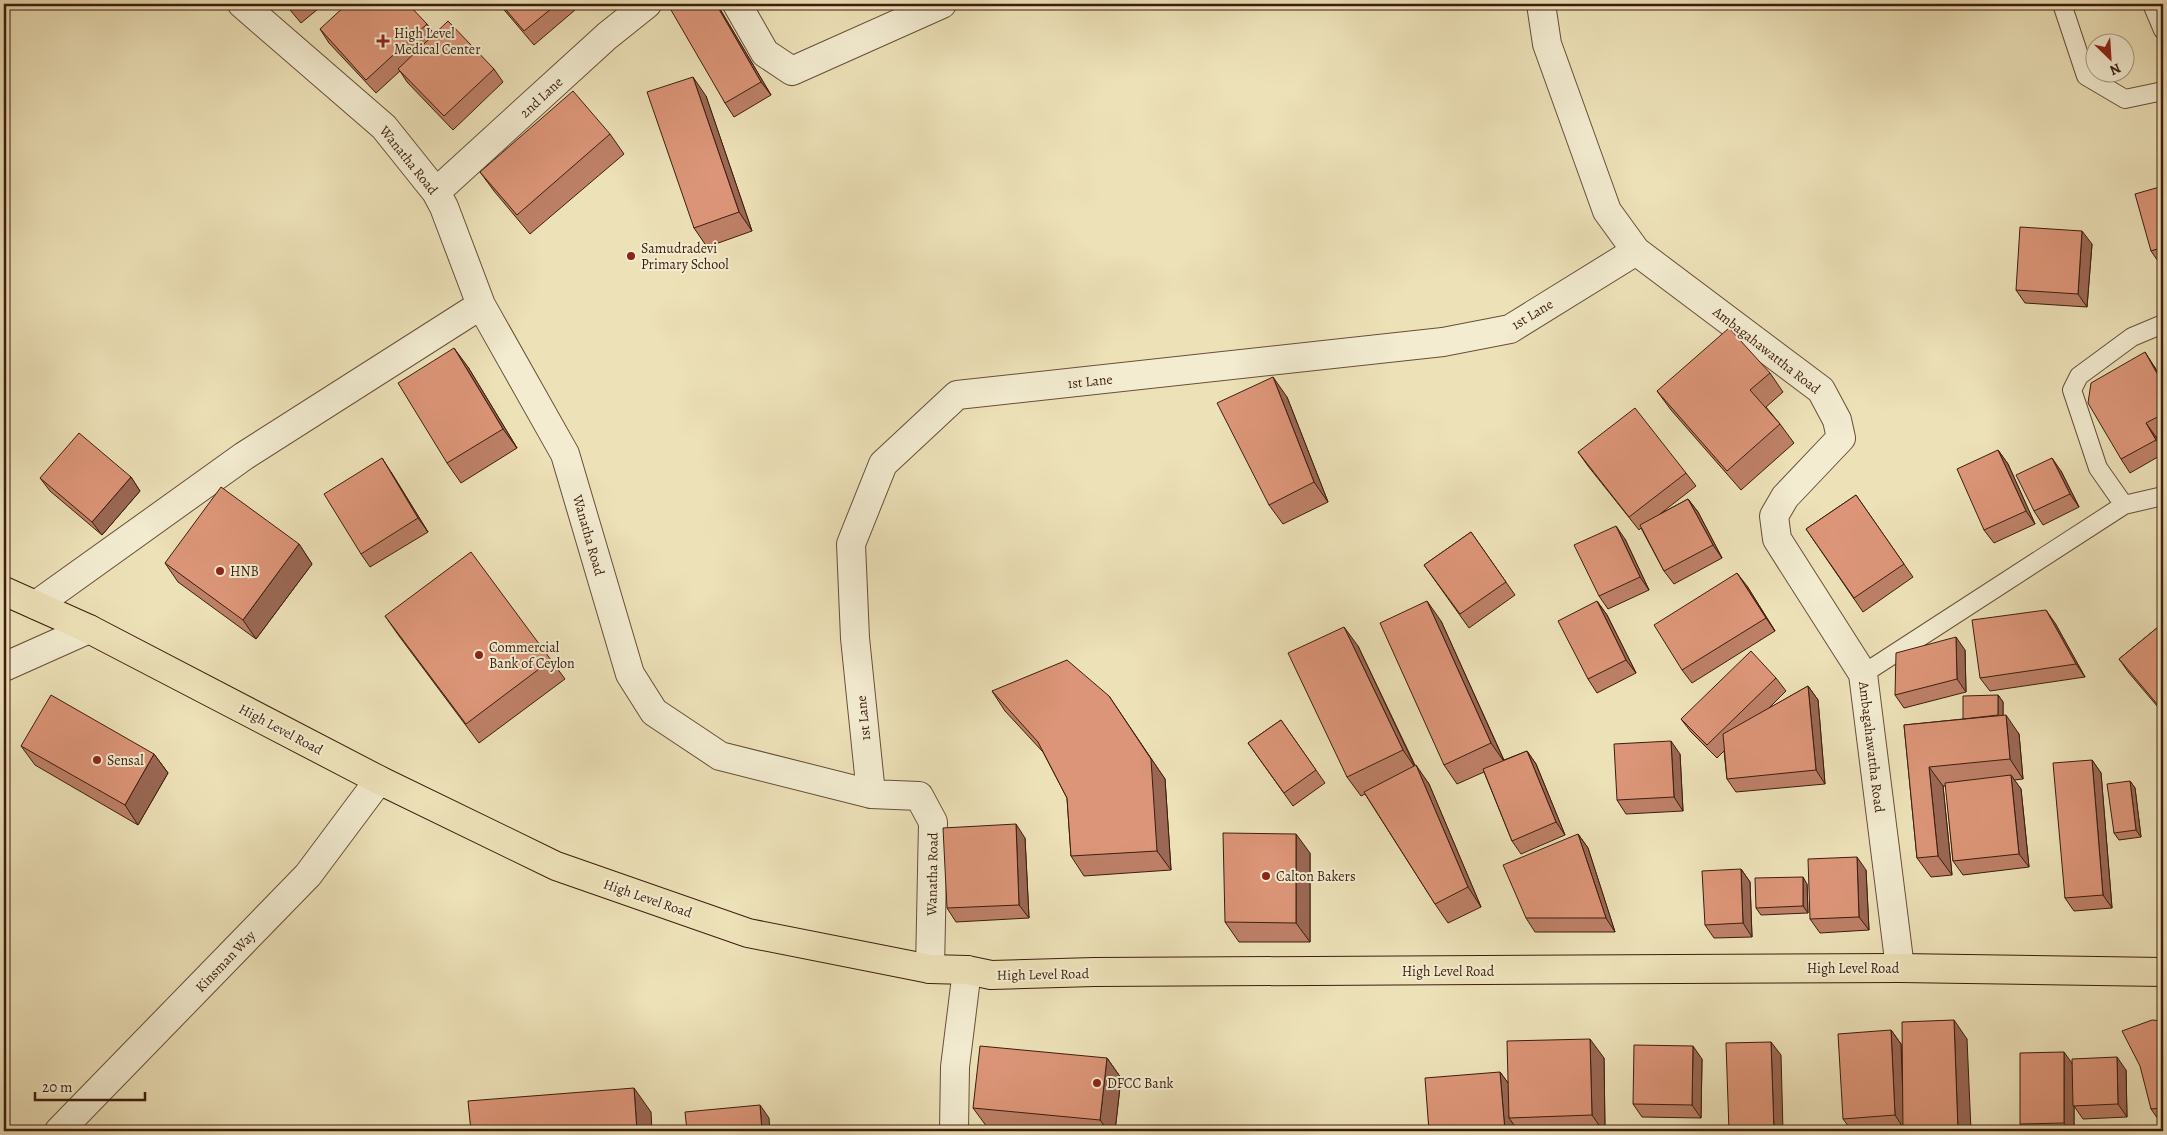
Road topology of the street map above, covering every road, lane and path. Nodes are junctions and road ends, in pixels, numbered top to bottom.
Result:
1 (242, 4) edge
2 (647, 4) edge
3 (737, 4) edge
4 (942, 4) edge
5 (1541, 4) edge
6 (2062, 4) edge
7 (2152, 4) edge
8 (2163, 30) edge
9 (2163, 91) edge
10 (436, 192) junction
11 (1636, 250) junction
12 (481, 305) junction
13 (2163, 324) edge
14 (2163, 496) edge
15 (2124, 506) junction
16 (4, 591) edge
17 (36, 605) junction
18 (89, 629) junction
19 (4, 667) edge
20 (1862, 674) junction
21 (379, 780) junction
22 (871, 794) junction
23 (1900, 968) junction
24 (930, 969) junction
25 (967, 970) junction
26 (2163, 972) edge
27 (59, 1131) edge
28 (954, 1131) edge

1 - 10 street, Wanatha Road
2 - 10 street, 2nd Lane
3 - 4 street
5 - 11 street, Ambagahawattha Road
6 - 9 lane
7 - 8 lane
10 - 12 street, Wanatha Road
11 - 20 street, Ambagahawattha Road
11 - 22 street, 1st Lane
12 - 17 street
12 - 22 street, Wanatha Road
13 - 15 lane
14 - 15 lane
15 - 20 lane
16 - 17 highway, High Level Road
17 - 18 highway, High Level Road
18 - 19 street
18 - 21 highway, High Level Road
20 - 23 street, Ambagahawattha Road
21 - 24 highway, High Level Road
21 - 27 street, Kinsman Way
22 - 24 street, Wanatha Road
23 - 25 highway, High Level Road
23 - 26 highway, High Level Road
24 - 25 highway, High Level Road
25 - 28 street

